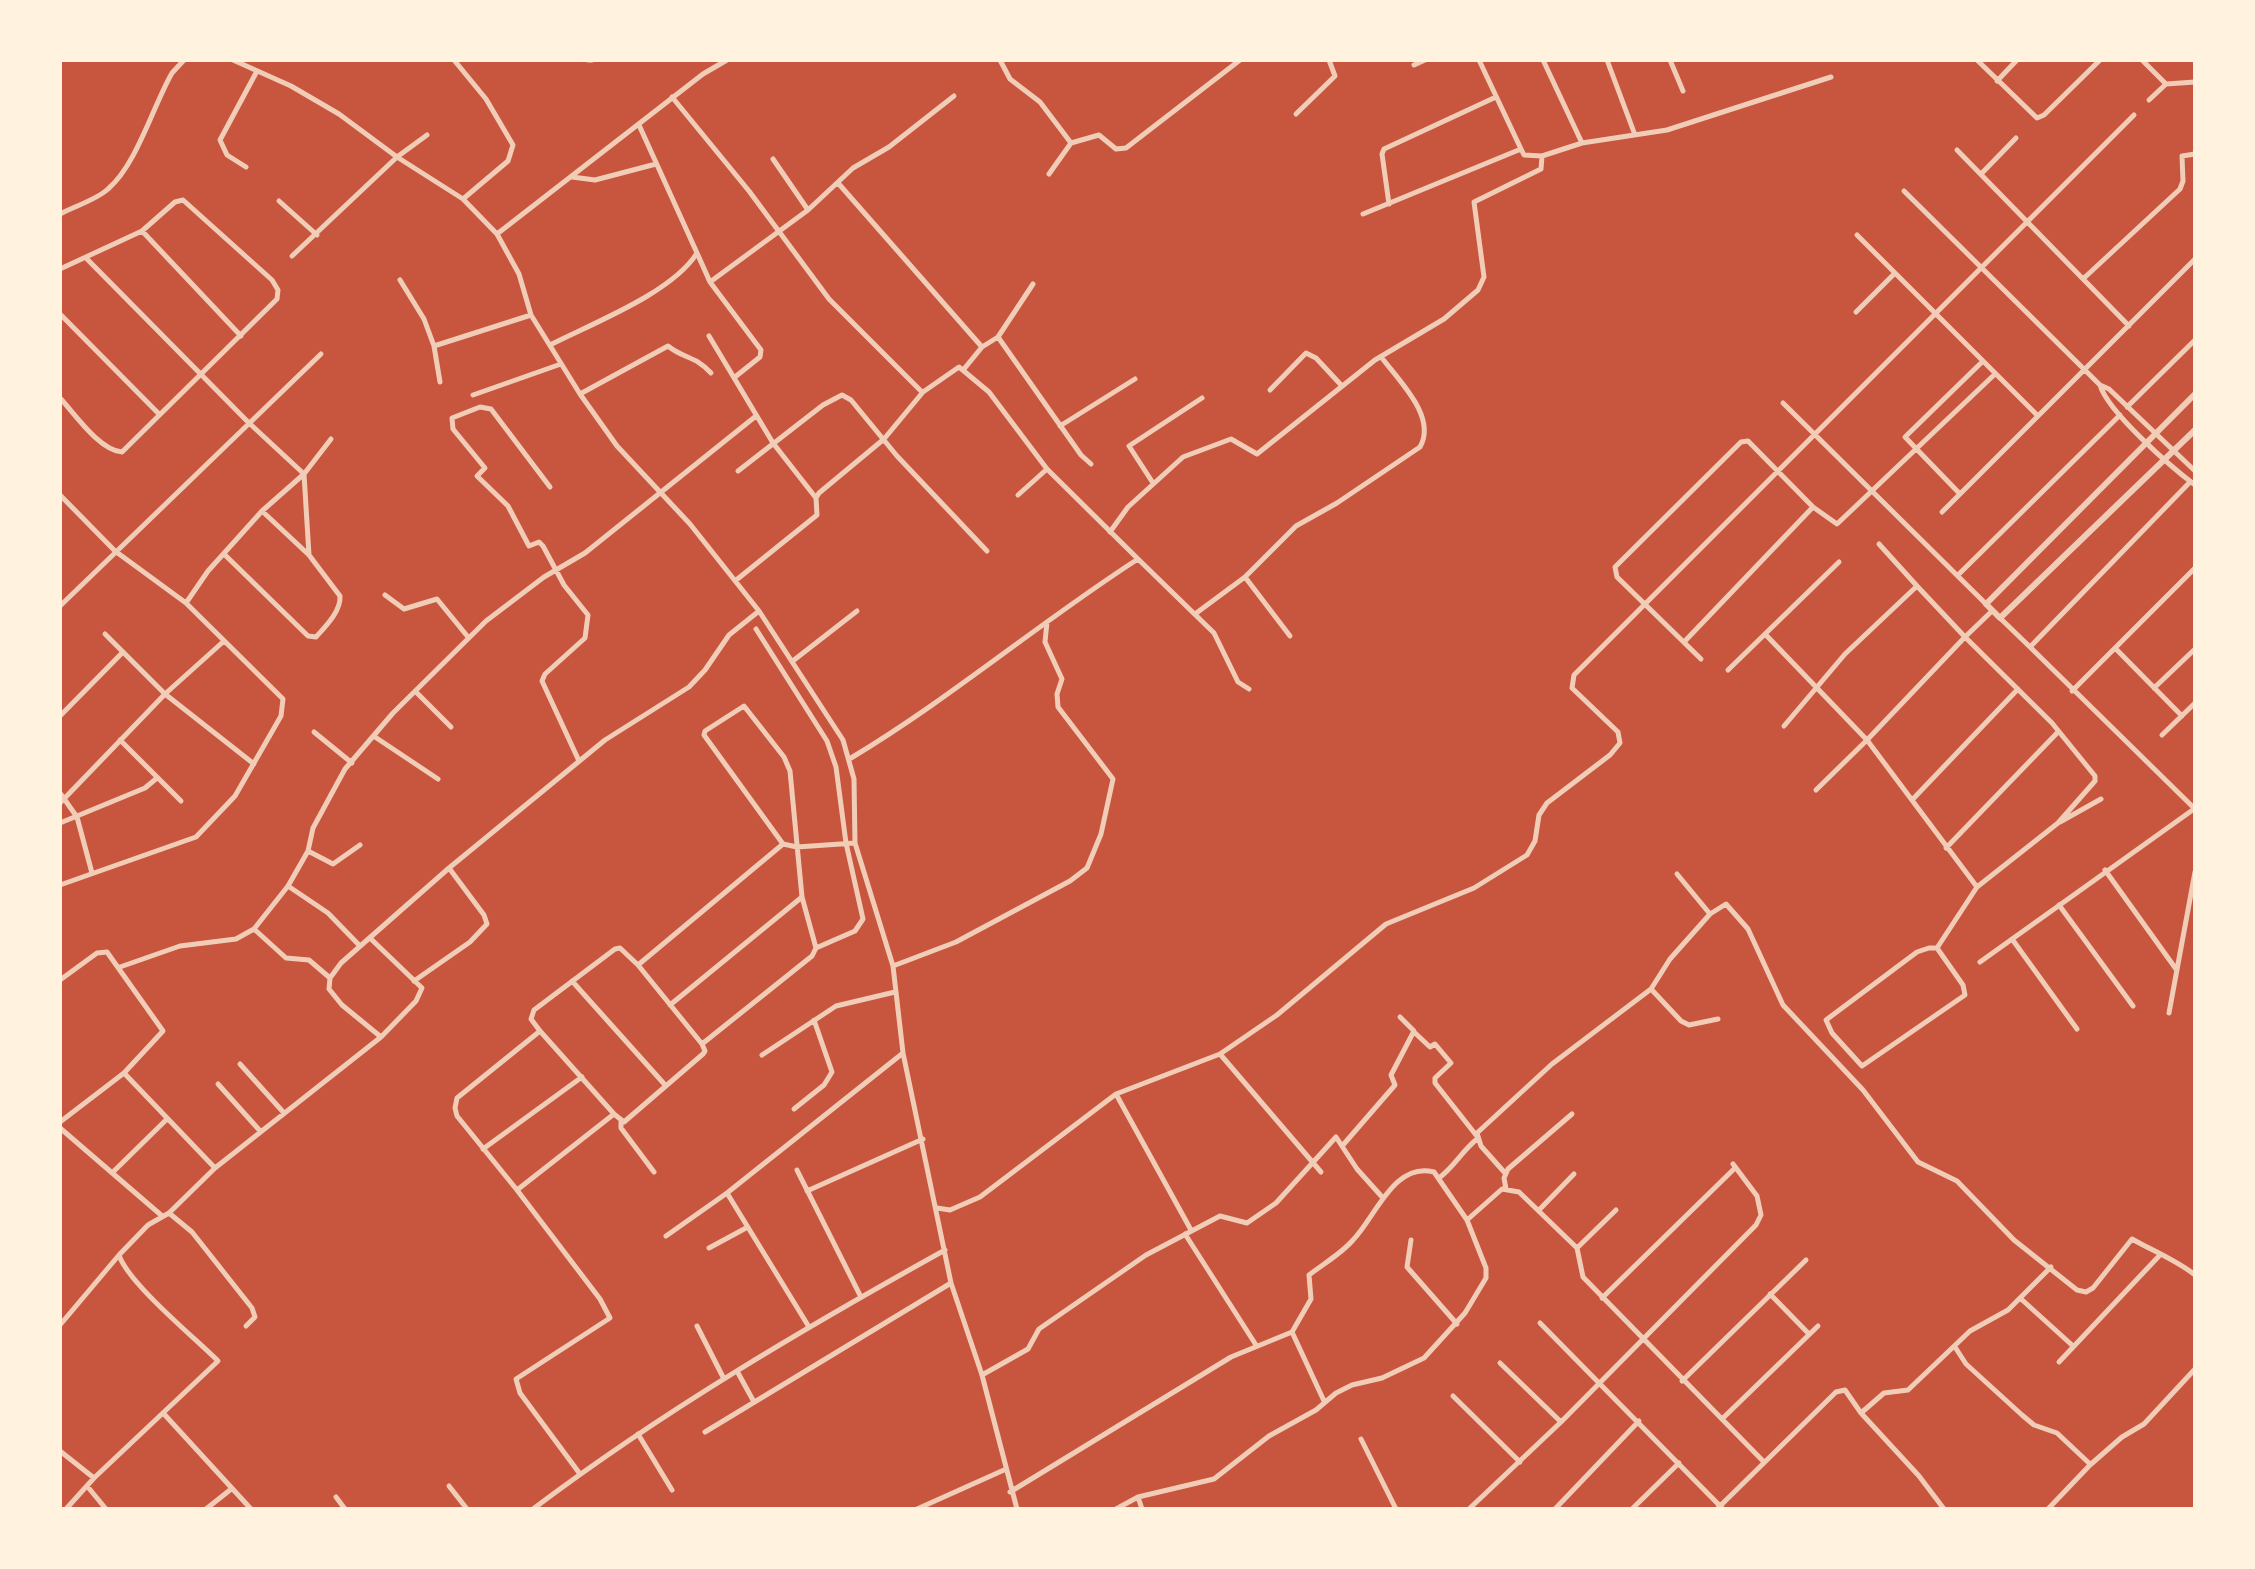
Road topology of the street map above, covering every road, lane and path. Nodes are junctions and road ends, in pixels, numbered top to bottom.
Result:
1 (184, 60) edge
2 (234, 60) edge
3 (454, 60) edge
4 (727, 60) edge
5 (1000, 60) edge
6 (1240, 60) edge
7 (1329, 60) edge
8 (1425, 60) edge
9 (1479, 60) edge
10 (1543, 60) edge
11 (1608, 60) edge
12 (1670, 60) edge
13 (1977, 60) edge
14 (1994, 60) edge
15 (2018, 60) edge
16 (2100, 60) edge
17 (2142, 60) edge
18 (1414, 64) dead end
19 (1985, 69) junction
20 (257, 71) junction
21 (1830, 77) dead end
22 (1997, 80) junction
23 (2195, 82) edge
24 (2166, 84) junction
25 (1682, 91) dead end
26 (954, 96) dead end
27 (672, 97) junction
28 (1496, 97) junction
29 (2148, 100) dead end
30 (1296, 114) dead end
31 (2134, 115) dead end
32 (639, 125) junction
33 (427, 135) dead end
34 (1636, 135) junction
35 (2016, 138) dead end
36 (1071, 143) junction
37 (1582, 143) junction
38 (1521, 149) junction
39 (1957, 150) dead end
40 (2195, 154) edge
41 (1542, 156) junction
42 (398, 158) junction
43 (773, 159) dead end
44 (656, 164) junction
45 (246, 167) dead end
46 (1049, 174) dead end
47 (1981, 174) junction
48 (571, 176) junction
49 (838, 183) junction
50 (1904, 191) dead end
51 (464, 198) junction
52 (279, 201) dead end
53 (1390, 204) junction
54 (808, 210) junction
55 (60, 214) edge
56 (1362, 214) dead end
57 (2028, 222) junction
58 (142, 231) junction
59 (778, 232) junction
60 (497, 234) junction
61 (316, 235) junction
62 (1857, 235) dead end
63 (697, 252) junction
64 (292, 256) dead end
65 (86, 258) junction
66 (2195, 260) edge
67 (1982, 268) junction
68 (60, 270) edge
69 (1895, 273) junction
70 (2084, 279) junction
71 (400, 280) dead end
72 (710, 282) junction
73 (1032, 284) dead end
74 (1856, 312) dead end
75 (60, 314) edge
76 (1936, 314) junction
77 (531, 315) junction
78 (2129, 326) junction
79 (241, 336) junction
80 (708, 336) dead end
81 (998, 337) junction
82 (2195, 340) edge
83 (550, 344) junction
84 (434, 346) junction
85 (982, 348) junction
86 (320, 354) dead end
87 (1382, 358) junction
88 (1983, 361) junction
89 (561, 364) junction
90 (964, 369) junction
91 (2086, 369) junction
92 (711, 372) dead end
93 (1996, 374) junction
94 (201, 375) junction
95 (734, 377) junction
96 (1135, 379) dead end
97 (440, 382) dead end
98 (2100, 385) junction
99 (1342, 386) junction
100 (1270, 390) dead end
101 (923, 392) junction
102 (580, 394) junction
103 (2195, 394) edge
104 (473, 396) dead end
105 (60, 398) edge
106 (1202, 398) dead end
107 (1783, 403) dead end
108 (2127, 407) junction
109 (159, 414) junction
110 (2120, 415) junction
111 (756, 416) junction
112 (2038, 416) junction
113 (248, 422) junction
114 (1060, 426) junction
115 (2195, 430) edge
116 (2154, 433) junction
117 (1814, 434) junction
118 (331, 439) dead end
119 (884, 439) junction
120 (2147, 440) junction
121 (773, 443) junction
122 (1917, 450) junction
123 (2174, 450) junction
124 (2165, 459) junction
125 (1090, 464) dead end
126 (1047, 470) junction
127 (738, 471) dead end
128 (2195, 471) edge
129 (1778, 472) junction
130 (304, 474) junction
131 (1153, 483) junction
132 (2193, 484) edge
133 (550, 487) dead end
134 (1872, 489) junction
135 (658, 492) junction
136 (60, 494) edge
137 (1960, 494) junction
138 (1018, 495) dead end
139 (816, 498) junction
140 (1813, 507) junction
141 (262, 512) junction
142 (1942, 512) dead end
143 (1110, 532) junction
144 (1879, 544) dead end
145 (115, 551) junction
146 (987, 551) dead end
147 (224, 554) junction
148 (308, 555) junction
149 (1138, 559) junction
150 (1839, 562) dead end
151 (2195, 568) edge
152 (558, 571) junction
153 (1958, 575) junction
154 (1245, 577) junction
155 (735, 581) junction
156 (1917, 586) junction
157 (386, 595) dead end
158 (186, 603) junction
159 (1645, 603) junction
160 (1986, 604) junction
161 (60, 606) edge
162 (759, 611) junction
163 (1992, 611) junction
164 (858, 612) dead end
165 (1195, 614) junction
166 (2000, 618) junction
167 (1047, 620) junction
168 (756, 629) dead end
169 (104, 634) dead end
170 (1764, 634) junction
171 (1290, 636) dead end
172 (1965, 637) junction
173 (468, 638) junction
174 (224, 641) junction
175 (1685, 641) junction
176 (2030, 647) junction
177 (2115, 648) junction
178 (2195, 649) edge
179 (123, 652) junction
180 (1701, 659) dead end
181 (794, 660) junction
182 (1728, 670) dead end
183 (1816, 686) junction
184 (1249, 688) dead end
185 (2154, 688) junction
186 (2018, 689) junction
187 (2072, 691) junction
188 (416, 692) junction
189 (165, 694) junction
190 (2195, 703) edge
191 (60, 716) edge
192 (2182, 716) junction
193 (1784, 726) dead end
194 (451, 728) dead end
195 (314, 732) dead end
196 (2058, 732) junction
197 (2162, 735) dead end
198 (375, 737) junction
199 (120, 740) junction
200 (1867, 740) junction
201 (851, 758) junction
202 (579, 761) junction
203 (352, 763) junction
204 (254, 764) junction
205 (157, 778) junction
206 (438, 778) dead end
207 (1816, 790) dead end
208 (62, 798) edge
209 (1913, 799) junction
210 (2100, 799) dead end
211 (181, 801) dead end
212 (2195, 809) edge
213 (77, 818) junction
214 (60, 823) edge
215 (2058, 823) junction
216 (855, 842) junction
217 (846, 843) junction
218 (784, 844) junction
219 (360, 845) dead end
220 (797, 847) junction
221 (1946, 848) junction
222 (308, 851) junction
223 (448, 868) junction
224 (2104, 870) junction
225 (2195, 872) edge
226 (92, 873) junction
227 (1677, 874) dead end
228 (60, 885) edge
229 (288, 886) junction
230 (1978, 887) junction
231 (2192, 894) edge
232 (802, 896) junction
233 (2059, 905) junction
234 (1710, 914) junction
235 (254, 929) junction
236 (371, 938) junction
237 (2012, 939) junction
238 (359, 945) junction
239 (816, 948) junction
240 (1937, 948) junction
241 (1980, 962) dead end
242 (638, 965) junction
243 (893, 966) junction
244 (120, 967) junction
245 (2177, 971) junction
246 (330, 978) junction
247 (60, 980) edge
248 (414, 981) junction
249 (572, 981) junction
250 (1651, 989) junction
251 (896, 992) junction
252 (670, 1005) junction
253 (2132, 1006) dead end
254 (2169, 1014) dead end
255 (1400, 1018) dead end
256 (1718, 1019) dead end
257 (814, 1020) junction
258 (2078, 1029) dead end
259 (540, 1031) junction
260 (1414, 1031) junction
261 (381, 1036) junction
262 (702, 1044) junction
263 (903, 1053) junction
264 (762, 1054) dead end
265 (1220, 1054) junction
266 (240, 1064) dead end
267 (124, 1074) junction
268 (582, 1077) junction
269 (218, 1084) dead end
270 (666, 1086) junction
271 (1116, 1094) junction
272 (794, 1109) dead end
273 (284, 1112) junction
274 (614, 1114) junction
275 (1572, 1114) dead end
276 (166, 1120) junction
277 (621, 1122) junction
278 (60, 1125) edge
279 (261, 1132) junction
280 (1476, 1138) junction
281 (923, 1139) junction
282 (1343, 1144) junction
283 (482, 1149) junction
284 (1312, 1162) junction
285 (216, 1168) junction
286 (797, 1170) dead end
287 (654, 1172) dead end
288 (1321, 1172) dead end
289 (112, 1173) junction
290 (1505, 1173) junction
291 (1574, 1174) dead end
292 (1440, 1178) junction
293 (1506, 1189) junction
294 (518, 1190) junction
295 (806, 1191) junction
296 (728, 1194) junction
297 (1383, 1198) junction
298 (937, 1208) junction
299 (1540, 1209) junction
300 (1616, 1210) dead end
301 (169, 1213) junction
302 (160, 1215) junction
303 (1467, 1220) junction
304 (746, 1228) junction
305 (1188, 1232) junction
306 (666, 1236) dead end
307 (1412, 1240) dead end
308 (708, 1248) dead end
309 (1578, 1248) junction
310 (945, 1250) junction
311 (119, 1255) junction
312 (2159, 1256) junction
313 (1806, 1260) dead end
314 (2051, 1267) junction
315 (2195, 1275) edge
316 (951, 1284) junction
317 (1770, 1294) junction
318 (861, 1297) junction
319 (1602, 1298) junction
320 (2020, 1298) junction
321 (1540, 1322) dead end
322 (1456, 1324) junction
323 (60, 1325) edge
324 (246, 1326) dead end
325 (696, 1326) dead end
326 (1818, 1326) dead end
327 (808, 1327) junction
328 (1292, 1332) junction
329 (1808, 1334) junction
330 (1642, 1339) junction
331 (1256, 1345) junction
332 (1954, 1347) junction
333 (2074, 1347) junction
334 (2059, 1362) dead end
335 (1500, 1363) dead end
336 (2195, 1368) edge
337 (737, 1371) junction
338 (982, 1375) junction
339 (724, 1378) junction
340 (1682, 1381) junction
341 (1602, 1382) junction
342 (1453, 1396) dead end
343 (1324, 1401) junction
344 (754, 1402) junction
345 (1861, 1413) junction
346 (164, 1414) junction
347 (1722, 1420) junction
348 (1639, 1421) junction
349 (1561, 1422) junction
350 (704, 1432) dead end
351 (638, 1434) junction
352 (1361, 1439) dead end
353 (60, 1451) edge
354 (1763, 1461) junction
355 (1520, 1462) junction
356 (1678, 1462) junction
357 (2090, 1465) junction
358 (1004, 1470) junction
359 (580, 1474) junction
360 (94, 1478) junction
361 (87, 1486) junction
362 (449, 1486) dead end
363 (230, 1490) junction
364 (672, 1490) dead end
365 (1010, 1492) junction
366 (336, 1497) dead end
367 (1138, 1497) junction
368 (1720, 1508) edge
369 (66, 1509) edge
370 (106, 1509) edge
371 (206, 1509) edge
372 (250, 1509) edge
373 (345, 1509) edge
374 (468, 1509) edge
375 (533, 1509) edge
376 (917, 1509) edge
377 (1016, 1509) edge
378 (1116, 1509) edge
379 (1142, 1509) edge
380 (1396, 1509) edge
381 (1469, 1509) edge
382 (1556, 1509) edge
383 (1632, 1509) edge
384 (1944, 1509) edge
385 (2048, 1509) edge

1 - 55 street
2 - 20 street
3 - 51 street
4 - 27 street
5 - 36 street
6 - 36 street
7 - 30 street
8 - 18 street
9 - 28 street
10 - 37 street
11 - 34 street
12 - 25 street
13 - 19 street
14 - 19 street
15 - 22 street
16 - 22 street
17 - 24 street
19 - 22 street
20 - 42 street
20 - 45 street
21 - 34 street
23 - 24 street
24 - 29 street
26 - 49 street
27 - 32 street
27 - 59 street
28 - 38 street
28 - 53 street
31 - 57 street
32 - 44 street
32 - 48 street
33 - 42 street
34 - 37 street
35 - 47 street
36 - 46 street
37 - 41 street
38 - 41 street
38 - 53 street
39 - 47 street
40 - 70 street
41 - 87 street
42 - 51 street
42 - 61 street
43 - 54 street
44 - 48 street
44 - 63 street
47 - 57 street
48 - 60 street
49 - 54 street
49 - 85 street
50 - 67 street
51 - 60 street
52 - 61 street
53 - 56 street
54 - 59 street
57 - 67 street
57 - 70 street
58 - 65 street
58 - 79 street
58 - 79 street
59 - 72 street
59 - 101 street
60 - 77 street
61 - 64 street
62 - 69 street
63 - 72 street
63 - 83 street
65 - 68 street
65 - 94 street
66 - 78 street
67 - 76 street
67 - 91 street
69 - 74 street
69 - 76 street
70 - 78 street
71 - 84 street
72 - 95 street
73 - 81 street
75 - 109 street
76 - 88 street
76 - 117 street
77 - 83 street
77 - 84 street
78 - 91 street
79 - 94 street
80 - 95 street
81 - 85 street
81 - 114 street
82 - 108 street
83 - 89 street
84 - 97 street
85 - 90 street
86 - 113 street
87 - 99 street
87 - 154 street
88 - 93 street
88 - 122 street
89 - 102 street
89 - 104 street
90 - 101 street
90 - 126 street
91 - 98 street
91 - 112 street
92 - 102 street
93 - 112 street
93 - 122 street
94 - 109 street
94 - 113 street
95 - 111 street
96 - 114 street
98 - 108 street
98 - 110 street
99 - 100 street
99 - 131 street
101 - 119 street
102 - 135 street
103 - 116 street
105 - 109 street
106 - 131 street
107 - 117 street
108 - 116 street
110 - 120 street
110 - 153 street
111 - 121 street
111 - 135 street
112 - 137 street
113 - 130 street
113 - 145 street
114 - 125 street
115 - 123 street
116 - 120 street
116 - 123 street
117 - 129 street
117 - 134 street
118 - 130 street
119 - 121 street
119 - 139 street
119 - 146 street
120 - 124 street
120 - 160 street
121 - 127 street
121 - 139 street
122 - 134 street
122 - 137 street
123 - 124 street
123 - 128 street
124 - 132 street
124 - 166 street
126 - 138 street
126 - 143 street
129 - 140 street
129 - 159 street
129 - 159 street
130 - 141 street
130 - 148 street
131 - 143 street
132 - 176 street
133 - 152 street
134 - 140 street
134 - 153 street
135 - 152 street
135 - 155 street
136 - 145 street
137 - 142 street
139 - 155 street
140 - 175 street
141 - 147 street
141 - 148 street
143 - 149 street
144 - 156 street
145 - 158 street
145 - 161 street
147 - 148 street
147 - 158 street
149 - 165 street
149 - 167 street
150 - 170 street
151 - 177 street
152 - 173 street
152 - 202 street
153 - 160 street
154 - 165 street
154 - 171 street
155 - 162 street
156 - 172 street
156 - 183 street
157 - 173 street
158 - 174 street
159 - 175 street
159 - 265 street
160 - 163 street
162 - 181 street
162 - 202 street
163 - 166 street
163 - 172 street
164 - 181 street
165 - 184 street
166 - 176 street
167 - 201 street
167 - 243 street
168 - 217 street
169 - 179 street
170 - 182 street
170 - 183 street
172 - 186 street
172 - 200 street
173 - 188 street
174 - 189 street
174 - 204 street
175 - 180 street
176 - 187 street
177 - 185 street
177 - 187 street
178 - 185 street
179 - 189 street
179 - 191 street
181 - 201 street
183 - 193 street
183 - 200 street
185 - 192 street
186 - 196 street
186 - 209 street
187 - 212 street
188 - 194 street
188 - 198 street
189 - 199 street
189 - 204 street
190 - 192 street
192 - 197 street
195 - 203 street
196 - 215 street
196 - 221 street
198 - 203 street
198 - 206 street
199 - 205 street
199 - 208 street
200 - 207 street
200 - 209 street
201 - 216 street
202 - 223 street
203 - 222 street
204 - 226 street
205 - 211 street
205 - 213 street
208 - 213 street
209 - 221 street
210 - 215 street
212 - 224 street
213 - 214 street
213 - 226 street
215 - 230 street
216 - 217 street
216 - 243 street
217 - 220 street
217 - 239 street
218 - 220 street
218 - 220 street
218 - 242 street
219 - 222 street
220 - 232 street
221 - 230 street
222 - 229 street
223 - 236 street
223 - 248 street
224 - 233 street
224 - 245 street
225 - 231 street
226 - 228 street
227 - 234 street
229 - 235 street
229 - 238 street
230 - 240 street
231 - 245 street
232 - 239 street
232 - 252 street
233 - 237 street
233 - 253 street
234 - 250 street
234 - 314 street
235 - 244 street
235 - 246 street
236 - 238 street
236 - 248 street
237 - 241 street
237 - 258 street
238 - 246 street
239 - 262 street
240 - 240 street
242 - 249 street
242 - 252 street
243 - 251 street
244 - 247 street
244 - 267 street
245 - 254 street
246 - 261 street
248 - 261 street
249 - 259 street
249 - 270 street
250 - 256 street
250 - 280 street
251 - 257 street
251 - 263 street
252 - 262 street
255 - 260 street
257 - 264 street
257 - 272 street
259 - 268 street
259 - 283 street
260 - 280 street
260 - 282 street
261 - 273 street
262 - 270 street
263 - 281 street
263 - 296 street
265 - 271 street
265 - 284 street
266 - 273 street
267 - 276 street
267 - 278 street
268 - 274 street
268 - 283 street
269 - 279 street
270 - 277 street
271 - 298 street
271 - 305 street
273 - 279 street
274 - 277 street
274 - 294 street
275 - 290 street
276 - 285 street
276 - 289 street
277 - 287 street
278 - 289 street
279 - 285 street
280 - 290 street
280 - 292 street
281 - 295 street
281 - 298 street
282 - 284 street
282 - 297 street
283 - 294 street
284 - 288 street
284 - 305 street
285 - 301 street
286 - 295 street
289 - 302 street
290 - 293 street
291 - 299 street
292 - 297 street
292 - 303 street
293 - 299 street
293 - 303 street
294 - 359 street
295 - 318 street
296 - 304 street
296 - 306 street
297 - 328 street
298 - 310 street
299 - 309 street
300 - 309 street
301 - 302 street
301 - 324 street
302 - 311 street
303 - 322 street
304 - 308 street
304 - 327 street
305 - 331 street
305 - 338 street
307 - 322 street
309 - 319 street
310 - 316 street
310 - 318 street
311 - 323 street
311 - 346 street
312 - 314 street
312 - 315 street
312 - 333 street
313 - 317 street
314 - 320 street
316 - 338 street
316 - 344 street
317 - 329 street
317 - 340 street
318 - 327 street
319 - 330 street
319 - 330 street
320 - 332 street
320 - 333 street
321 - 341 street
322 - 343 street
325 - 339 street
326 - 329 street
327 - 337 street
328 - 331 street
328 - 343 street
329 - 347 street
330 - 340 street
330 - 341 street
331 - 365 street
332 - 345 street
332 - 357 street
333 - 334 street
335 - 349 street
336 - 357 street
337 - 339 street
337 - 344 street
338 - 358 street
339 - 351 street
340 - 347 street
341 - 348 street
341 - 349 street
342 - 355 street
343 - 367 street
344 - 350 street
345 - 354 street
345 - 384 street
346 - 360 street
346 - 363 street
347 - 354 street
348 - 356 street
348 - 382 street
349 - 355 street
351 - 359 street
351 - 364 street
352 - 380 street
353 - 360 street
354 - 368 street
355 - 381 street
356 - 368 street
356 - 383 street
357 - 385 street
358 - 365 street
358 - 376 street
359 - 375 street
360 - 361 street
361 - 369 street
361 - 370 street
362 - 374 street
363 - 371 street
363 - 372 street
365 - 377 street
366 - 373 street
367 - 378 street
367 - 379 street

